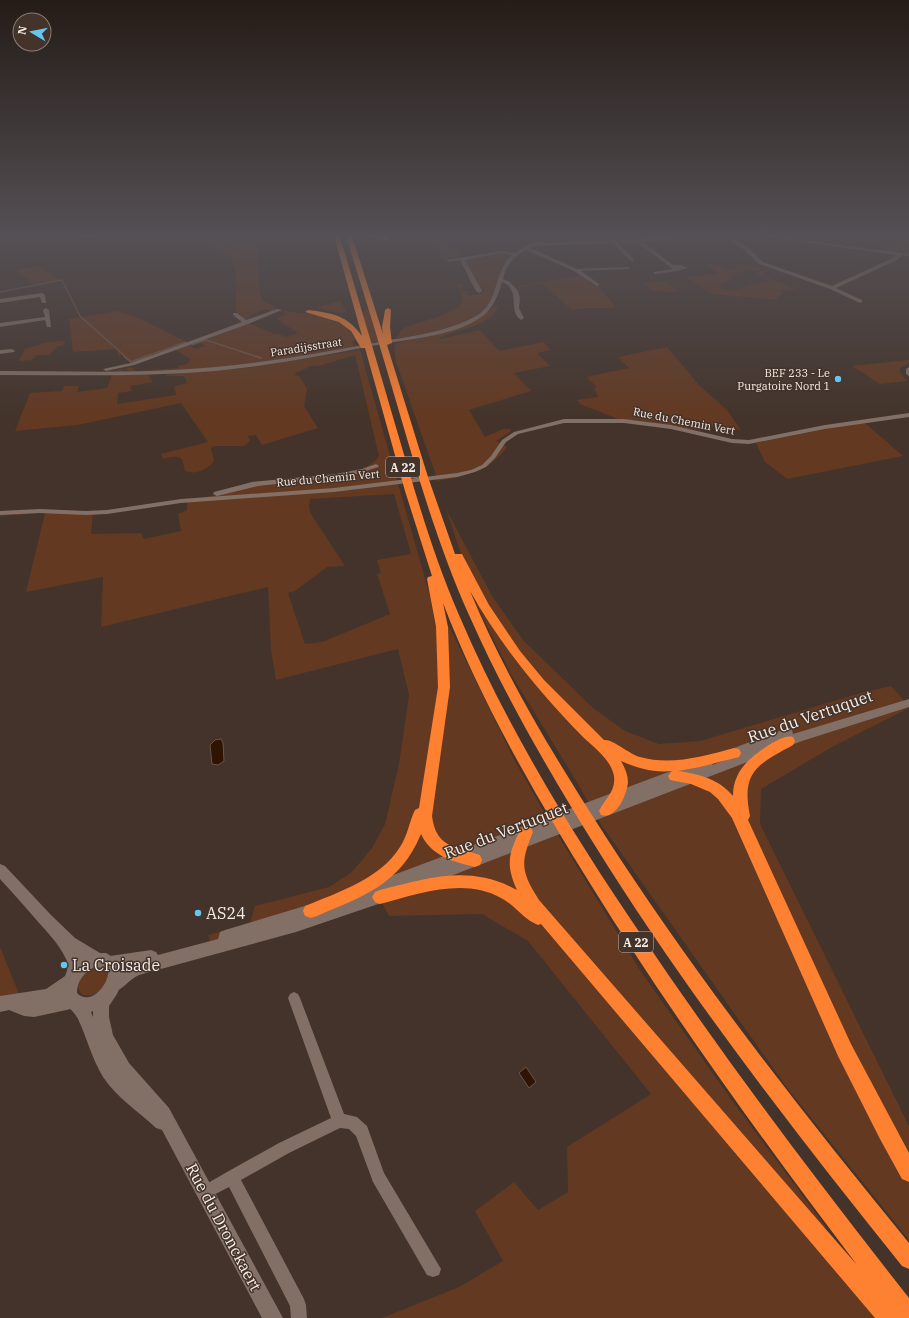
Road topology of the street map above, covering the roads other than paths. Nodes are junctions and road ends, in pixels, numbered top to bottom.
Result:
1 (24, 298) edge
2 (43, 298) edge
3 (355, 298) edge
4 (368, 298) edge
5 (495, 298) edge
6 (517, 298) edge
7 (852, 298) edge
8 (0, 301) edge
9 (860, 301) dead end
10 (44, 302) dead end
11 (46, 310) dead end
12 (279, 310) dead end
13 (388, 310) dead end
14 (311, 311) dead end
15 (235, 314) dead end
16 (47, 318) junction
17 (521, 318) dead end
18 (246, 323) junction
19 (0, 325) edge
20 (49, 326) dead end
21 (12, 351) dead end
22 (0, 352) edge
23 (375, 368) junction
24 (909, 369) edge
25 (0, 373) edge
26 (88, 374) junction
27 (391, 374) junction
28 (909, 374) edge
29 (909, 415) edge
30 (376, 466) dead end
31 (430, 498) junction
32 (207, 499) junction
33 (0, 513) edge
34 (423, 533) junction
35 (909, 696) edge
36 (909, 703) edge
37 (566, 710) junction
38 (788, 741) junction
39 (734, 753) junction
40 (434, 756) junction
41 (675, 776) junction
42 (691, 778) junction
43 (616, 798) junction
44 (604, 808) junction
45 (532, 834) junction
46 (750, 840) junction
47 (460, 856) junction
48 (475, 860) junction
49 (0, 865) edge
50 (4, 874) edge
51 (380, 897) junction
52 (311, 911) junction
53 (58, 932) junction
54 (573, 951) junction
55 (104, 961) junction
56 (73, 977) junction
57 (115, 984) junction
58 (105, 997) junction
59 (294, 998) dead end
60 (76, 1003) junction
61 (5, 1004) edge
62 (339, 1121) junction
63 (174, 1136) junction
64 (909, 1172) edge
65 (232, 1177) junction
66 (206, 1192) junction
67 (909, 1259) edge
68 (433, 1269) dead end
69 (909, 1315) edge
70 (273, 1318) edge
71 (299, 1318) edge
72 (889, 1318) edge

1 - 8 street
2 - 10 street
3 - 23 highway, A 22
4 - 27 highway, A 22
5 - 26 street, Paradijsstraat
6 - 17 street
7 - 9 street
11 - 16 street
12 - 18 street, Paradijsstraat
13 - 27 highway
14 - 23 highway
15 - 18 street
16 - 19 street
16 - 20 street
18 - 26 street, Paradijsstraat
21 - 22 street
23 - 34 highway, A 22
24 - 28 street
25 - 26 street, Paradijsstraat
27 - 31 highway, A 22
29 - 32 street, Rue du Chemin Vert
30 - 32 street, Rue du Chemin Vert
31 - 37 highway
31 - 67 highway, A 22
32 - 33 street, Rue du Chemin Vert
34 - 40 highway
34 - 69 highway, A 22
35 - 39 street, Rue du Vertuquet
36 - 38 street, Rue du Vertuquet
37 - 39 highway
37 - 43 highway
38 - 42 street, Rue du Vertuquet
38 - 46 highway
39 - 41 street, Rue du Vertuquet
40 - 47 highway
40 - 52 highway
41 - 42 highway
41 - 43 street, Rue du Vertuquet
42 - 44 street, Rue du Vertuquet
42 - 46 highway
43 - 44 highway
44 - 45 street, Rue du Vertuquet
45 - 47 street, Rue du Vertuquet
45 - 48 street, Rue du Vertuquet
45 - 54 highway
46 - 64 highway
47 - 48 highway
47 - 52 street, Rue du Vertuquet
48 - 51 street, Rue du Vertuquet
49 - 50 street
50 - 53 street
51 - 54 highway
51 - 57 street, Rue du Vertuquet
52 - 55 street, Rue du Vertuquet
53 - 55 street
53 - 56 street
54 - 72 highway
55 - 56 street
55 - 57 street
56 - 60 street
56 - 61 street
57 - 58 street
58 - 60 street
58 - 63 street, Rue du Dronckaert
59 - 62 street
60 - 61 street
60 - 63 street, Rue du Dronckaert
62 - 65 street
62 - 68 street
63 - 66 street, Rue du Dronckaert
65 - 66 street
65 - 71 street
66 - 70 street, Rue du Dronckaert

